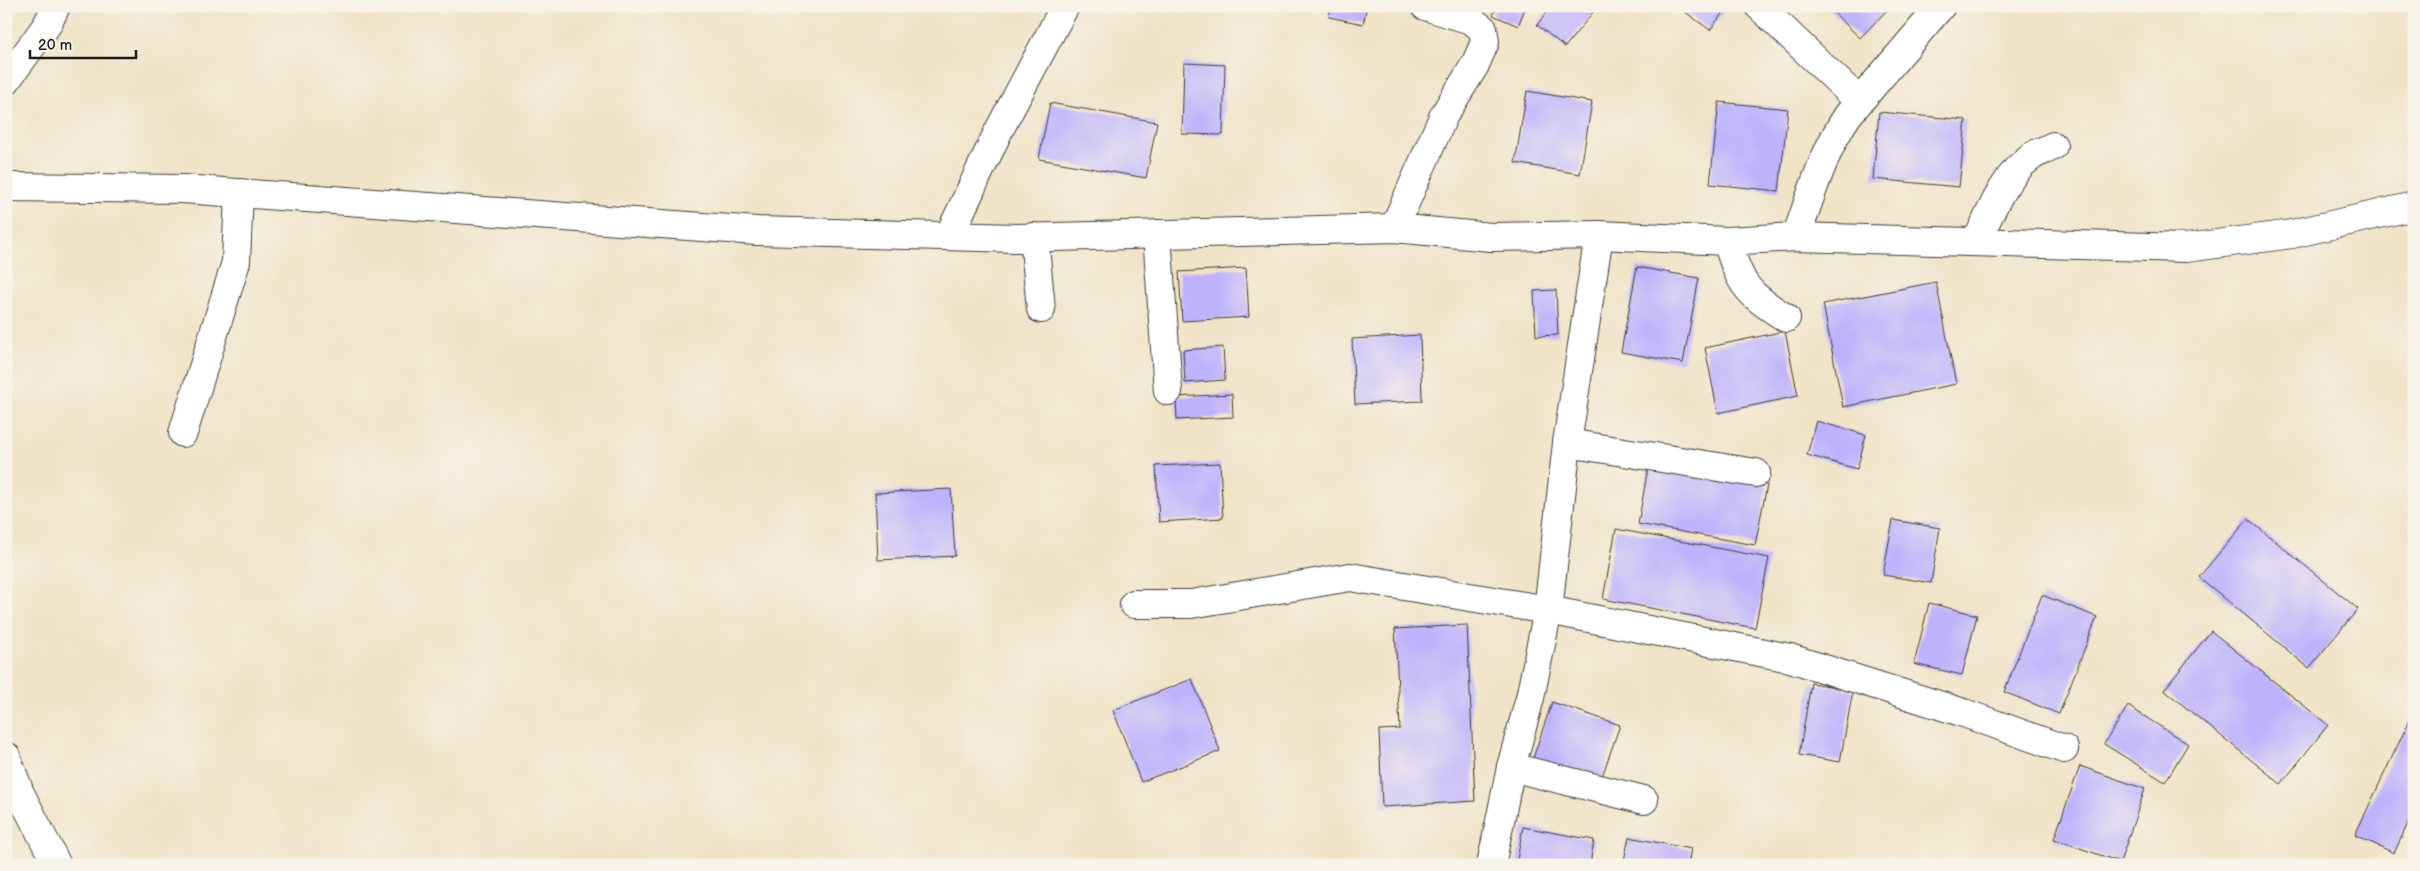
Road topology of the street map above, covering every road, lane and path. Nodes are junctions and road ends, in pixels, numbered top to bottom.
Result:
1 (56, 6) edge
2 (1065, 6) edge
3 (1426, 6) edge
4 (1759, 6) edge
5 (1941, 6) edge
6 (6, 81) edge
7 (1860, 101) junction
8 (2053, 146) dead end
9 (6, 187) edge
10 (239, 193) junction
11 (2414, 206) edge
12 (1394, 228) junction
13 (1157, 234) junction
14 (1599, 235) junction
15 (949, 236) junction
16 (1034, 237) junction
17 (1796, 237) junction
18 (1727, 241) junction
19 (1977, 241) junction
20 (1041, 309) dead end
21 (1786, 318) dead end
22 (1168, 391) dead end
23 (184, 433) dead end
24 (1567, 443) junction
25 (1756, 473) dead end
26 (1134, 604) dead end
27 (1548, 610) junction
28 (2064, 749) dead end
29 (6, 756) edge
30 (1511, 768) junction
31 (1644, 800) dead end
32 (57, 865) edge
33 (1491, 865) edge

1 - 6 street
2 - 15 street
3 - 12 street
4 - 7 street
5 - 7 street
7 - 17 street
8 - 19 street
9 - 10 street
10 - 15 street
10 - 23 street
11 - 19 street
12 - 13 street
12 - 14 street
13 - 16 street
13 - 22 street
14 - 18 street
14 - 24 street
15 - 16 street
16 - 20 street
17 - 18 street
17 - 19 street
18 - 21 street
24 - 25 street
24 - 27 street
26 - 27 street
27 - 28 street
27 - 30 street
29 - 32 street
30 - 31 street
30 - 33 street

